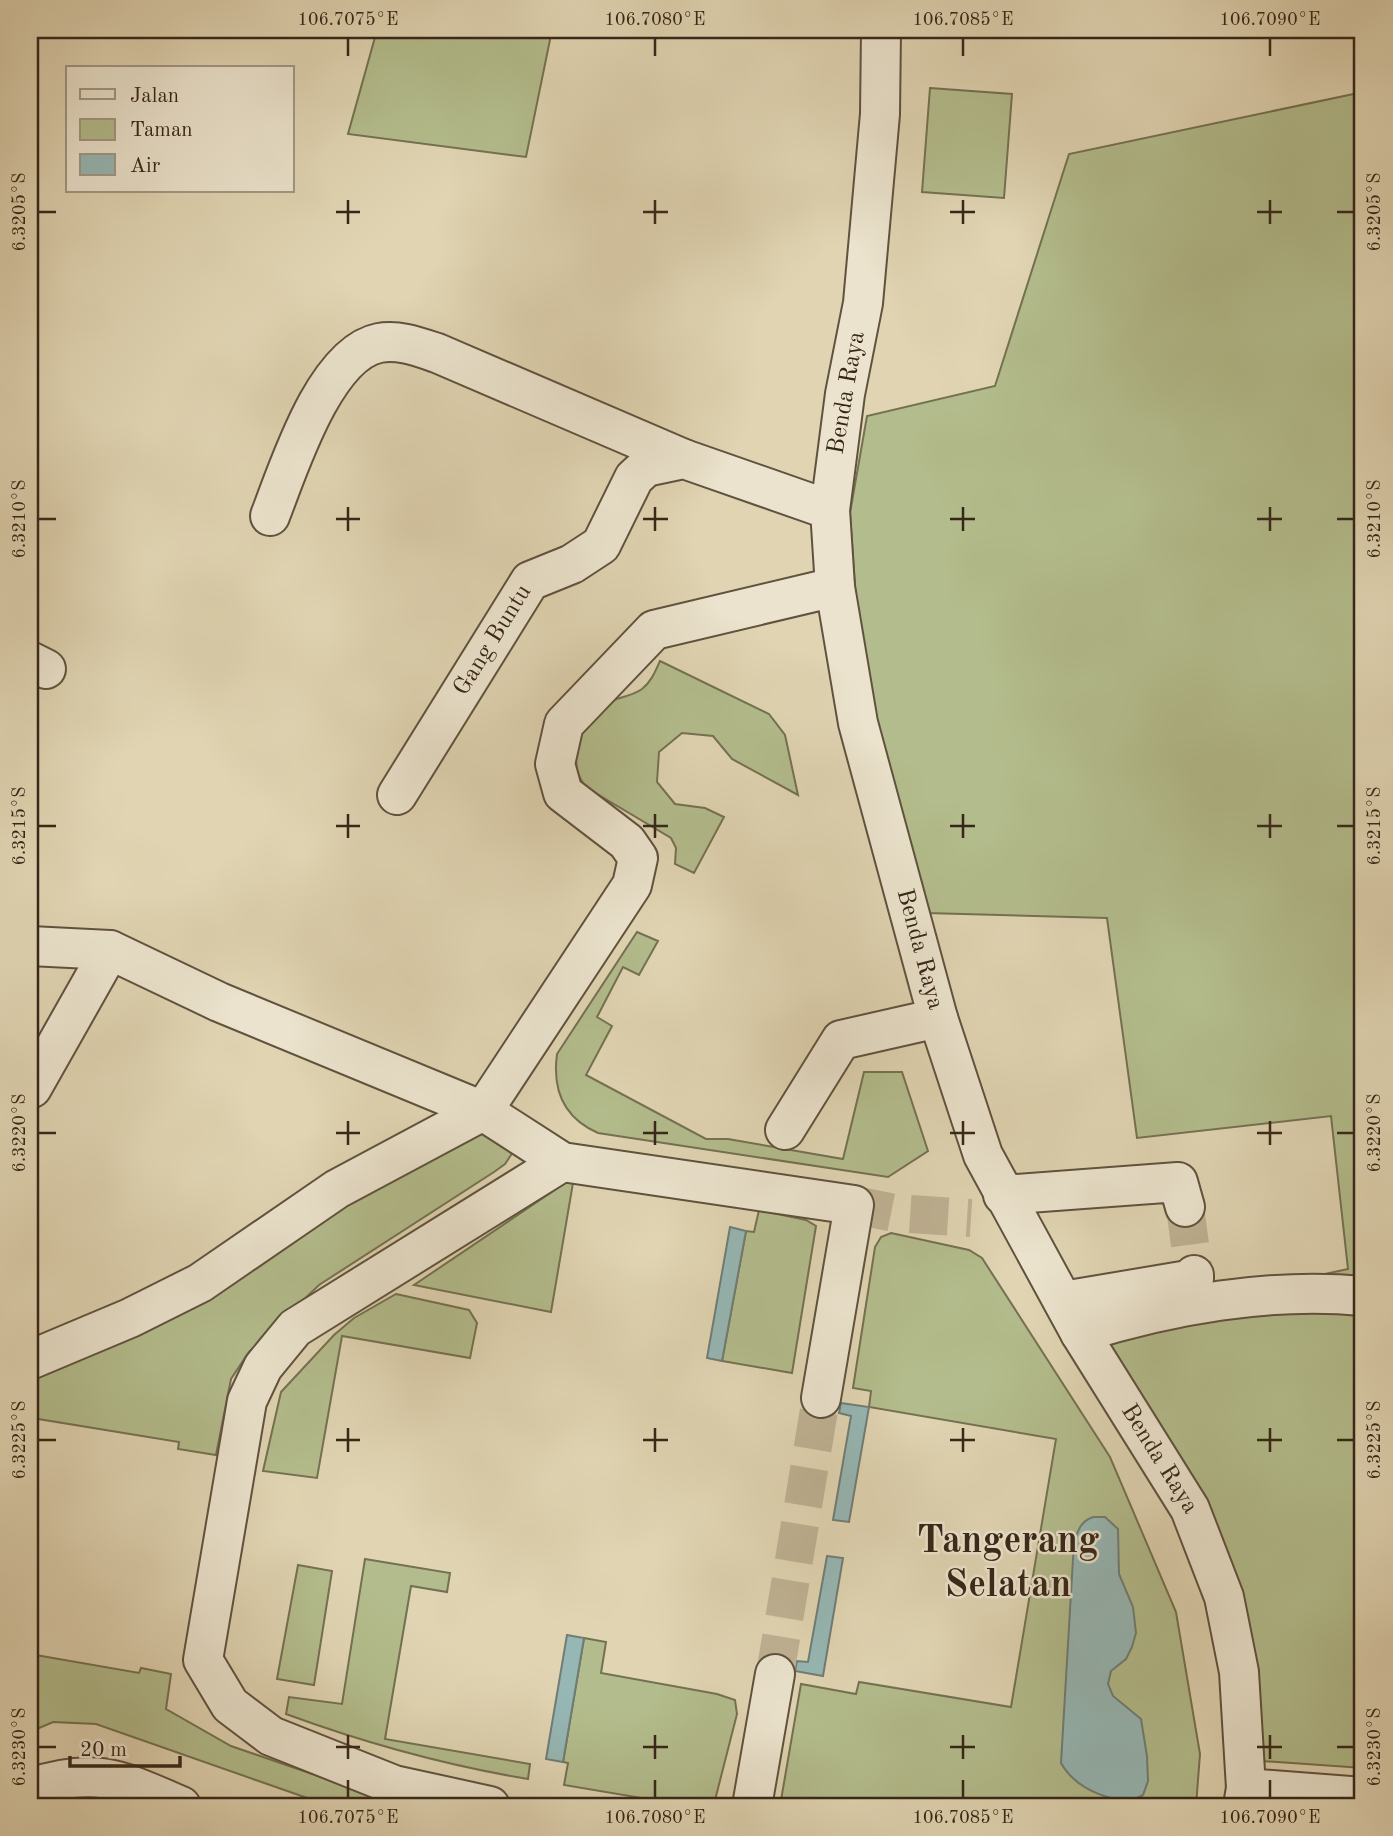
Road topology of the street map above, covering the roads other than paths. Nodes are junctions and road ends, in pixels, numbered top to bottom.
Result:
1 (881, 30) edge
2 (684, 459) junction
3 (831, 510) junction
4 (270, 516) dead end
5 (835, 587) junction
6 (397, 795) dead end
7 (30, 946) edge
8 (110, 950) junction
9 (938, 1018) junction
10 (33, 1088) dead end
11 (483, 1111) junction
12 (785, 1130) dead end
13 (562, 1162) junction
14 (1003, 1195) junction
15 (1185, 1207) tunnel mouth
16 (1194, 1275) dead end
17 (1363, 1296) edge
18 (1072, 1317) junction
19 (34, 1352) edge
20 (821, 1398) tunnel mouth
21 (775, 1674) tunnel mouth
22 (30, 1788) edge
23 (1244, 1797) edge
24 (1363, 1797) edge
25 (181, 1806) edge
26 (490, 1806) edge
27 (752, 1806) edge

1 - 3 street, Benda Raya
2 - 3 street
2 - 4 street
2 - 6 street, Gang Buntu
3 - 5 street, Benda Raya
5 - 9 street, Benda Raya
5 - 11 street
7 - 8 street
8 - 10 street
8 - 11 street
9 - 12 street
9 - 14 street, Benda Raya
11 - 13 street
11 - 19 street
13 - 20 street
13 - 26 street
14 - 15 street
14 - 18 street, Benda Raya
16 - 18 street
17 - 18 street
18 - 23 street, Benda Raya
21 - 27 street
22 - 25 street
23 - 24 street

